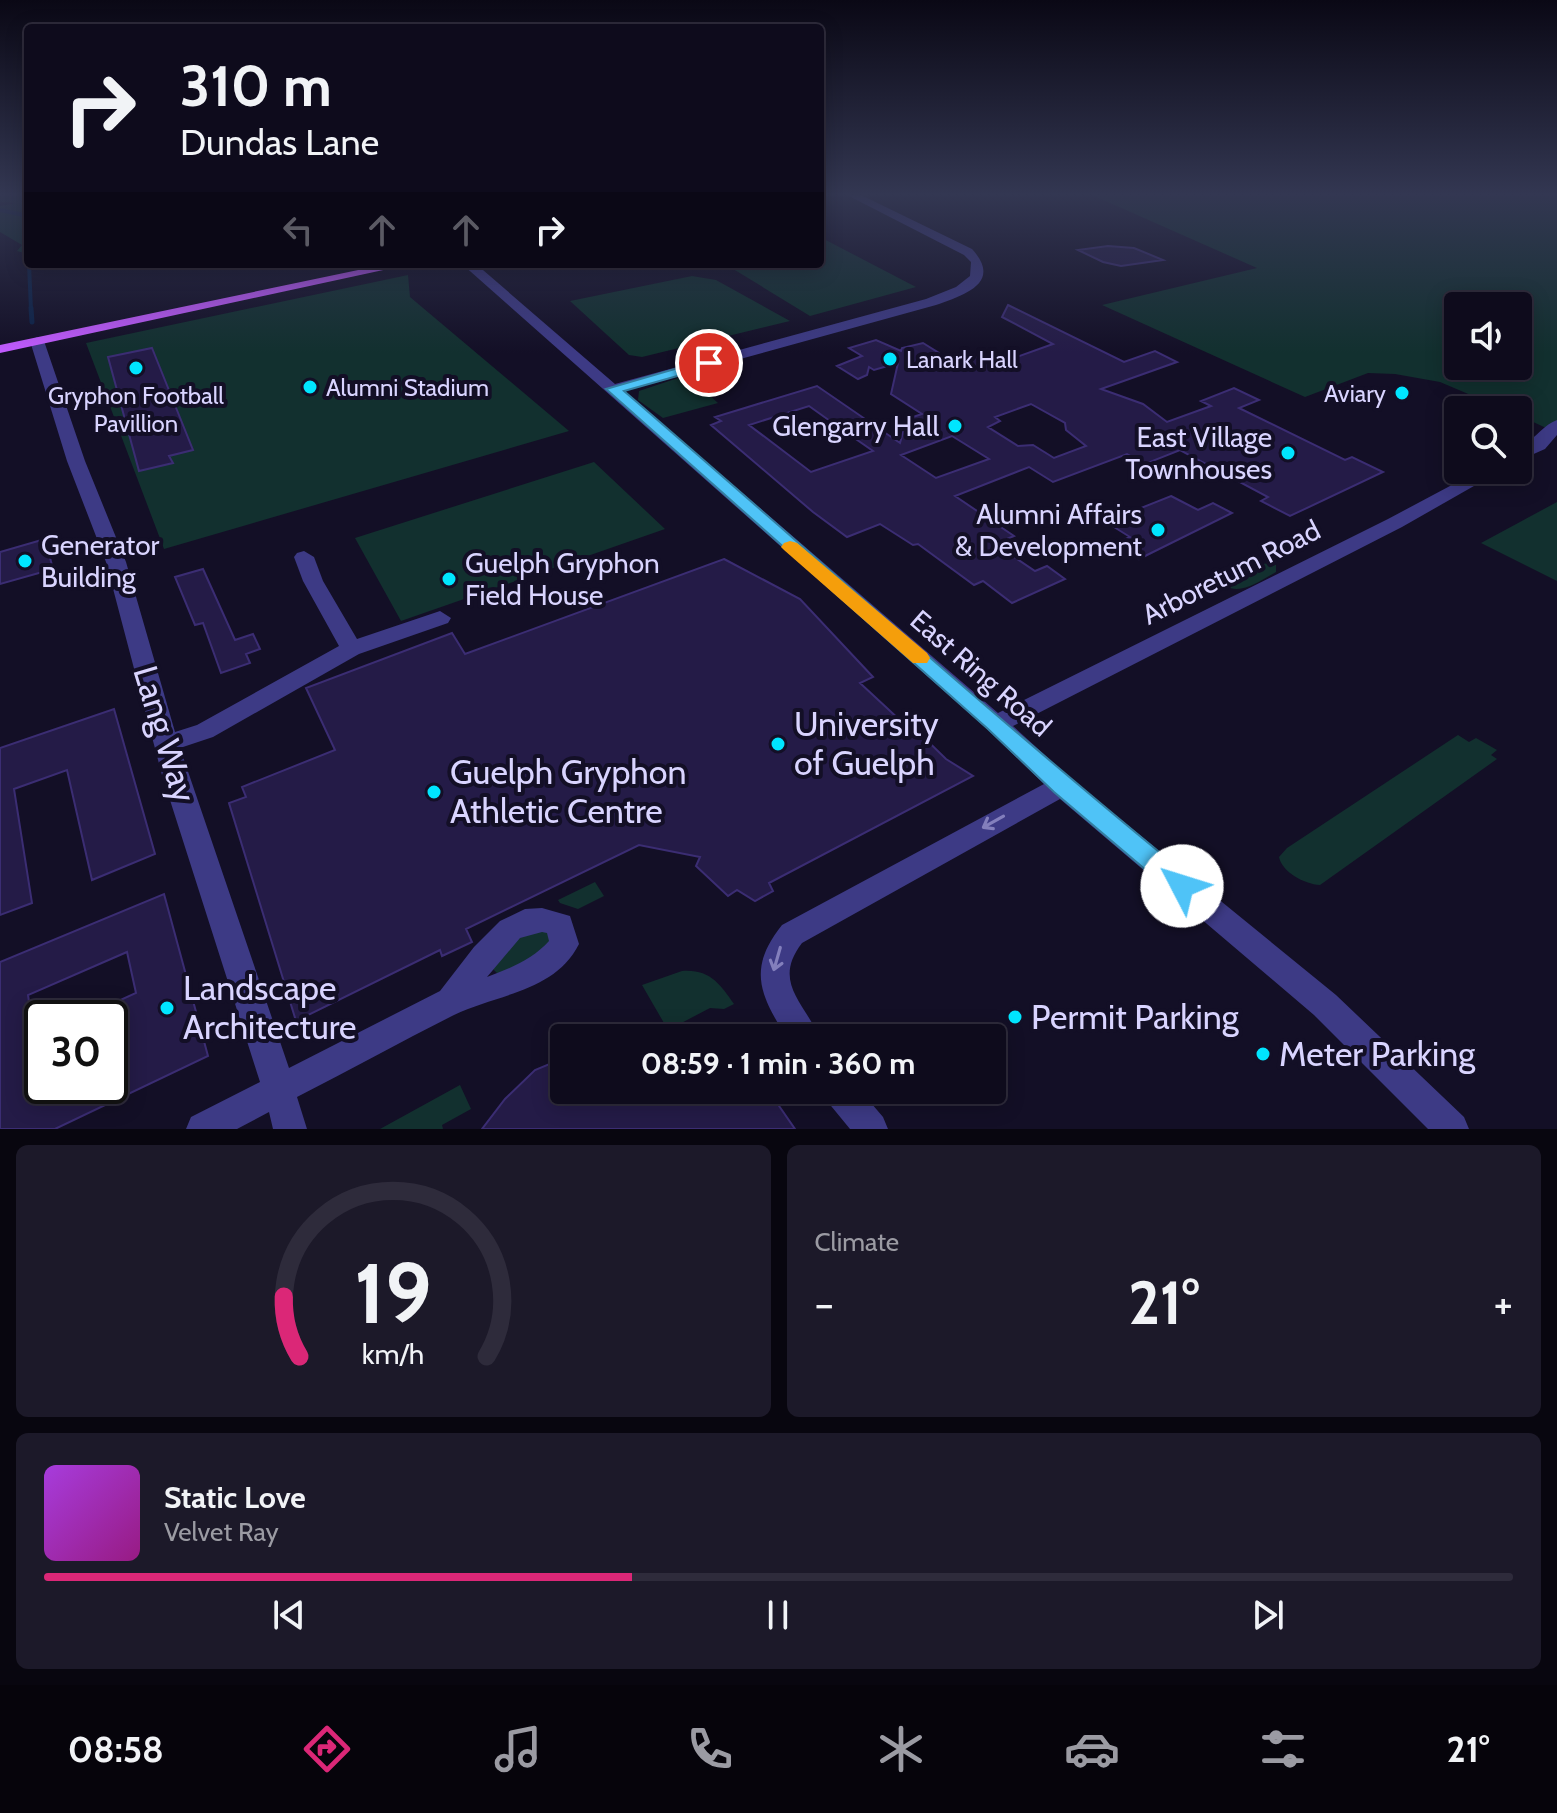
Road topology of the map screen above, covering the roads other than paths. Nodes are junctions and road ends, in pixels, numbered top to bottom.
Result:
1 (959, 248) edge
2 (386, 268) edge
3 (473, 268) edge
4 (37, 341) junction
5 (0, 349) edge
6 (613, 389) junction
7 (1557, 425) edge
8 (1532, 449) edge
9 (1467, 484) edge
10 (304, 557) dead end
11 (440, 618) dead end
12 (351, 649) junction
13 (996, 724) junction
14 (166, 743) junction
15 (1062, 786) junction
16 (451, 1001) dead end
17 (795, 1024) edge
18 (278, 1091) junction
19 (850, 1104) edge
20 (203, 1129) edge
21 (290, 1129) edge
22 (871, 1129) edge
23 (1452, 1129) edge

1 - 6 street
2 - 4 main road
3 - 6 street, East Ring Road
4 - 5 main road
4 - 14 street, Lang Way
6 - 13 street, East Ring Road
7 - 8 street
9 - 13 street, Arboretum Road
10 - 12 street
11 - 12 street
12 - 14 street
13 - 15 street, East Ring Road
14 - 18 street, Lang Way
15 -> 17 street
15 - 23 street, East Ring Road
16 - 18 street
18 - 20 street
18 - 21 street, Lang Way
19 - 22 street

